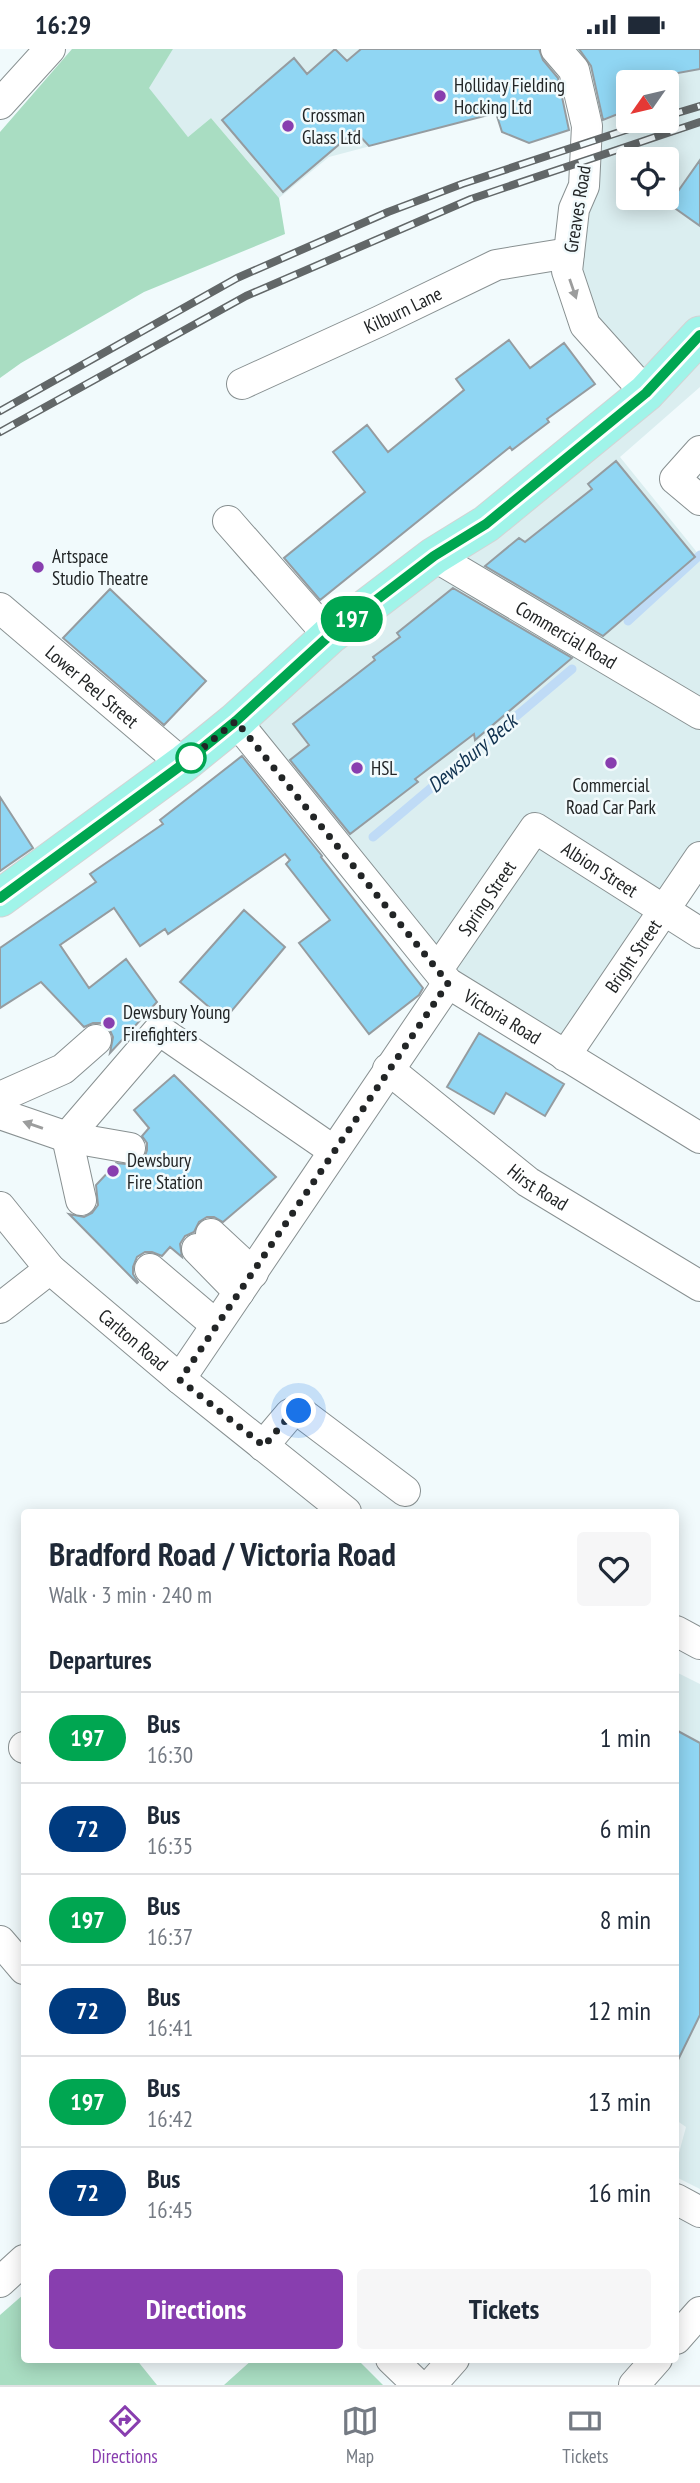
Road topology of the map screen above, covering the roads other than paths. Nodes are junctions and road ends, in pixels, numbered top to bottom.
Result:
1 (50, 49) edge
2 (556, 49) edge
3 (0, 104) edge
4 (569, 253) junction
5 (700, 335) edge
6 (242, 384) dead end
7 (646, 393) junction
8 (700, 451) edge
9 (700, 500) edge
10 (228, 521) dead end
11 (434, 556) junction
12 (0, 608) edge
13 (329, 636) junction
14 (700, 714) edge
15 (236, 721) junction
16 (183, 764) junction
17 (535, 828) joint
18 (700, 857) edge
19 (0, 898) edge
20 (664, 912) junction
21 (700, 933) edge
22 (443, 976) junction
23 (96, 1040) dead end
24 (565, 1056) junction
25 (388, 1069) junction
26 (0, 1097) edge
27 (0, 1114) edge
28 (66, 1137) junction
29 (700, 1138) edge
30 (334, 1151) junction
31 (0, 1207) edge
32 (204, 1241) dead end
33 (155, 1263) dead end
34 (50, 1269) junction
35 (700, 1286) edge
36 (234, 1300) junction
37 (0, 1308) edge
38 (180, 1380) junction
39 (264, 1446) junction
40 (405, 1491) dead end
41 (342, 1509) edge
42 (679, 1633) edge
43 (700, 1644) edge
44 (0, 1941) edge
45 (21, 1966) edge
46 (679, 2201) edge
47 (700, 2212) edge
48 (21, 2263) edge
49 (0, 2282) edge
50 (700, 2312) edge
51 (679, 2336) edge
52 (395, 2363) edge
53 (450, 2363) edge
54 (653, 2363) edge
55 (418, 2385) edge
56 (431, 2385) edge
57 (634, 2385) edge

1 - 3 street
2 - 4 street, Greaves Road
4 - 6 street, Kilburn Lane
4 -> 7 street, Greaves Road
5 - 7 main road
7 - 11 main road
8 - 9 street
10 - 13 street
11 - 13 main road
11 - 14 street, Commercial Road
12 - 16 street, Lower Peel Street
13 - 15 main road
15 - 16 main road
15 - 22 street, Victoria Road
16 - 19 main road
17 - 20 street, Albion Street
17 - 22 street, Spring Street
18 - 20 street, Bright Street
20 - 21 street, Albion Street
20 - 24 street, Bright Street
22 - 24 street, Victoria Road
22 - 25 street, Spring Street
23 - 26 street
24 - 29 street, Victoria Road
25 - 30 street, Spring Street
25 - 35 street, Hirst Road
28 -> 27 street
28 - 28 street
28 - 30 street
30 - 36 street, Spring Street
31 - 34 street, Carlton Road
32 - 36 street
33 - 36 street
34 - 37 street
34 - 38 street, Carlton Road
36 - 38 street, Spring Street
38 - 39 street, Carlton Road
39 - 40 street
39 - 41 street, Carlton Road
42 - 43 street
44 - 45 street
46 - 47 street
48 - 49 street
50 - 51 street
52 - 55 street
53 - 56 street
54 - 57 street

